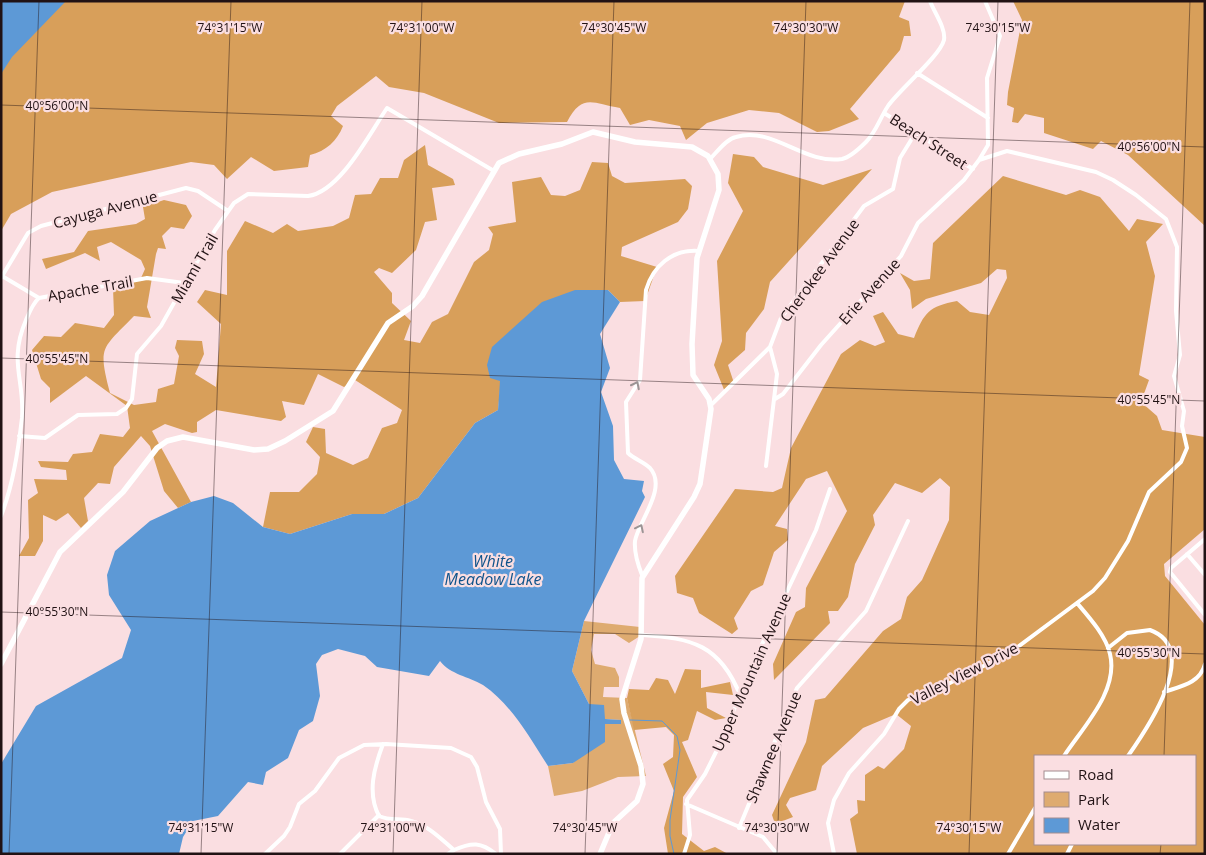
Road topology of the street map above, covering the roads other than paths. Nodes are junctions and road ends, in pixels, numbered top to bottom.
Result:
1 (930, 1) edge
2 (985, 1) edge
3 (917, 73) junction
4 (884, 113) junction
5 (988, 118) junction
6 (916, 132) junction
7 (987, 146) junction
8 (994, 154) junction
9 (710, 159) junction
10 (979, 160) junction
11 (973, 169) junction
12 (494, 171) junction
13 (228, 211) junction
14 (698, 251) junction
15 (2, 277) edge
16 (184, 283) junction
17 (39, 298) junction
18 (770, 346) junction
19 (775, 400) junction
20 (711, 405) junction
21 (19, 436) junction
22 (766, 466) dead end
23 (830, 489) dead end
24 (1, 516) edge
25 (908, 521) dead end
26 (1205, 539) edge
27 (1187, 554) junction
28 (642, 575) junction
29 (1205, 575) edge
30 (1077, 603) junction
31 (1205, 614) edge
32 (642, 635) junction
33 (1108, 648) junction
34 (1, 664) edge
35 (1205, 664) edge
36 (1164, 692) junction
37 (740, 696) junction
38 (383, 744) junction
39 (1065, 755) edge
40 (1129, 755) edge
41 (686, 804) junction
42 (1034, 810) edge
43 (378, 815) junction
44 (740, 828) junction
45 (454, 850) junction
46 (265, 854) edge
47 (340, 854) edge
48 (448, 854) edge
49 (496, 854) edge
50 (501, 854) edge
51 (600, 854) edge
52 (684, 854) edge
53 (777, 854) edge
54 (834, 854) edge
55 (1008, 854) edge

1 - 3 street
2 - 5 street, Erie Avenue
3 - 4 street
3 - 5 street
4 - 6 street, Beach Street
4 - 9 street
5 - 7 street, Erie Avenue
6 - 11 street, Beach Street
6 - 18 street, Cherokee Avenue
7 - 8 street
7 - 10 street, Erie Avenue
8 - 10 street
8 - 30 street, Valley View Drive
9 - 12 street
9 - 14 street
10 - 11 street, Erie Avenue
11 - 19 street, Erie Avenue
12 - 13 street, Miami Trail
12 - 34 street
13 - 15 street, Cayuga Avenue
13 - 16 street, Miami Trail
14 - 20 street
28 -> 14 street
15 - 17 street, Apache Trail
16 - 17 street, Apache Trail
16 - 21 street, Miami Trail
17 - 21 street
18 - 19 street
18 - 20 street, Cherokee Avenue
19 - 22 street
20 - 28 street
21 - 24 street
23 - 37 street, Upper Mountain Avenue
25 - 44 street, Shawnee Avenue
26 - 27 street
27 - 29 street
27 - 31 street
28 - 32 street
30 - 33 street
30 - 54 street, Valley View Drive
32 - 37 street
32 - 51 street
33 - 36 street
33 - 39 street
35 - 36 street
36 - 40 street
37 - 41 street, Upper Mountain Avenue
38 - 43 street
38 - 46 street
38 - 50 street
41 - 44 street
41 - 52 street
42 - 55 street
43 - 45 street
43 - 47 street
44 - 53 street
45 - 48 street
45 - 49 street

